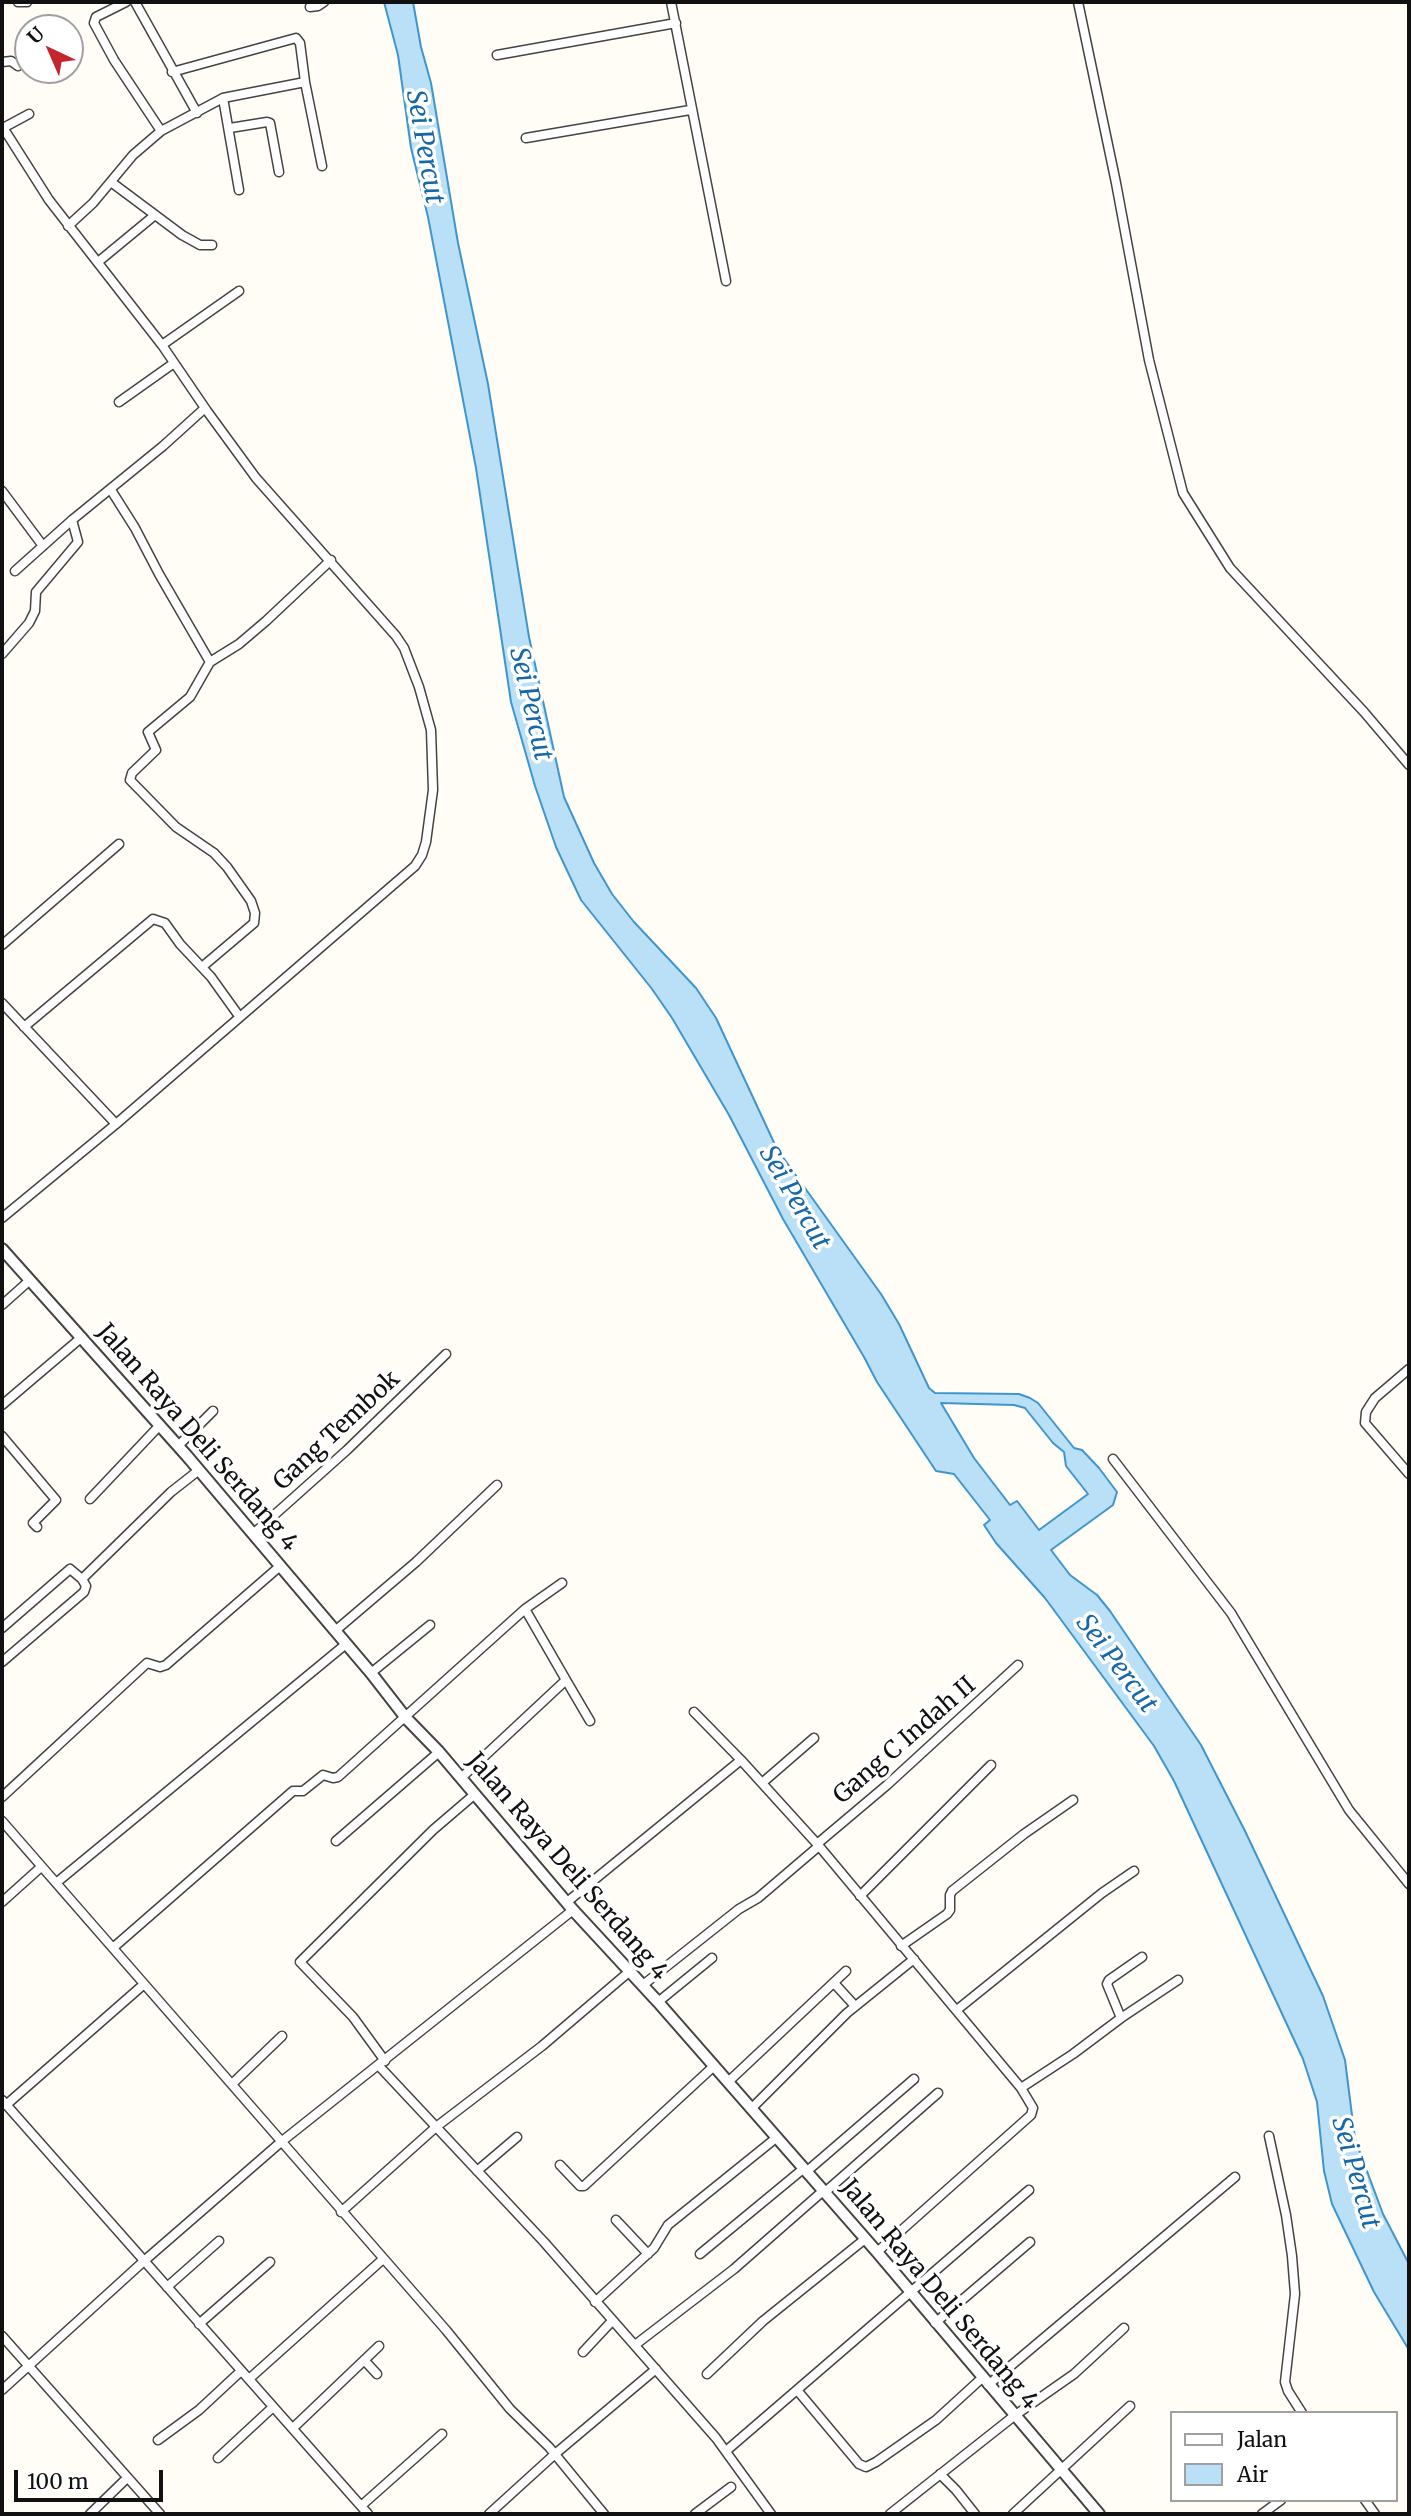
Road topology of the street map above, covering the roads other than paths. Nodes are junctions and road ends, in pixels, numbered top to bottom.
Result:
1 (18, 2) edge
2 (27, 2) edge
3 (126, 2) edge
4 (135, 2) edge
5 (324, 2) edge
6 (671, 2) edge
7 (1078, 2) edge
8 (310, 7) dead end
9 (676, 23) junction
10 (497, 55) dead end
11 (172, 72) junction
12 (305, 82) junction
13 (223, 99) junction
14 (691, 110) junction
15 (197, 113) junction
16 (29, 114) dead end
17 (2, 127) edge
18 (230, 128) junction
19 (161, 131) junction
20 (526, 138) dead end
21 (322, 166) dead end
22 (279, 172) dead end
23 (111, 182) junction
24 (239, 190) dead end
25 (155, 215) junction
26 (68, 226) junction
27 (212, 245) dead end
28 (98, 262) junction
29 (726, 281) dead end
30 (239, 291) dead end
31 (162, 345) junction
32 (174, 363) junction
33 (119, 402) dead end
34 (205, 408) junction
35 (111, 490) junction
36 (2, 491) edge
37 (72, 520) junction
38 (43, 546) junction
39 (331, 560) junction
40 (15, 571) dead end
41 (2, 654) edge
42 (210, 662) junction
43 (1409, 765) edge
44 (119, 844) dead end
45 (2, 945) edge
46 (202, 967) junction
47 (2, 1003) edge
48 (239, 1016) junction
49 (24, 1027) junction
50 (116, 1124) junction
51 (2, 1218) edge
52 (2, 1249) edge
53 (30, 1280) junction
54 (2, 1305) edge
55 (82, 1337) junction
56 (446, 1354) dead end
57 (1409, 1369) edge
58 (2, 1405) edge
59 (213, 1411) dead end
60 (160, 1425) junction
61 (2, 1436) edge
62 (178, 1446) junction
63 (1113, 1459) dead end
64 (199, 1470) junction
65 (1409, 1474) edge
66 (497, 1485) dead end
67 (90, 1499) dead end
68 (37, 1527) dead end
69 (253, 1534) junction
70 (279, 1567) junction
71 (82, 1579) junction
72 (562, 1583) dead end
73 (525, 1609) junction
74 (430, 1625) dead end
75 (2, 1628) edge
76 (335, 1631) junction
77 (346, 1644) junction
78 (2, 1662) edge
79 (1018, 1665) dead end
80 (370, 1672) junction
81 (566, 1680) junction
82 (694, 1712) dead end
83 (406, 1718) junction
84 (590, 1721) dead end
85 (814, 1738) dead end
86 (439, 1752) junction
87 (741, 1760) junction
88 (991, 1765) dead end
89 (461, 1778) junction
90 (762, 1783) junction
91 (475, 1794) junction
92 (2, 1797) edge
93 (1073, 1800) dead end
94 (2, 1821) edge
95 (336, 1841) dead end
96 (818, 1845) junction
97 (41, 1867) junction
98 (1134, 1871) dead end
99 (56, 1883) junction
100 (1409, 1884) edge
101 (859, 1896) junction
102 (2, 1902) edge
103 (570, 1906) junction
104 (901, 1946) junction
105 (114, 1947) junction
106 (1142, 1957) dead end
107 (712, 1958) dead end
108 (914, 1959) junction
109 (630, 1971) junction
110 (846, 1971) dead end
111 (1178, 1980) dead end
112 (834, 1983) junction
113 (143, 1985) junction
114 (643, 1985) junction
115 (658, 2002) junction
116 (855, 2006) junction
117 (958, 2009) junction
118 (1121, 2018) junction
119 (282, 2036) dead end
120 (382, 2064) junction
121 (714, 2066) junction
122 (914, 2079) dead end
123 (728, 2082) junction
124 (232, 2084) junction
125 (1021, 2088) junction
126 (938, 2093) dead end
127 (4, 2102) edge
128 (751, 2109) junction
129 (436, 2127) junction
130 (1269, 2136) dead end
131 (517, 2137) dead end
132 (776, 2138) junction
133 (281, 2142) junction
134 (560, 2165) dead end
135 (477, 2171) junction
136 (805, 2171) junction
137 (1235, 2177) dead end
138 (1029, 2190) dead end
139 (823, 2192) junction
140 (341, 2212) junction
141 (616, 2220) dead end
142 (865, 2239) junction
143 (219, 2241) dead end
144 (1031, 2242) dead end
145 (877, 2252) junction
146 (648, 2254) junction
147 (700, 2254) dead end
148 (382, 2260) junction
149 (144, 2261) junction
150 (270, 2262) dead end
151 (167, 2287) junction
152 (911, 2293) junction
153 (596, 2302) junction
154 (612, 2321) junction
155 (935, 2323) junction
156 (199, 2324) junction
157 (1124, 2328) dead end
158 (2, 2336) edge
159 (635, 2345) junction
160 (379, 2346) dead end
161 (583, 2352) dead end
162 (364, 2360) junction
163 (28, 2365) junction
164 (656, 2369) junction
165 (241, 2371) junction
166 (377, 2374) dead end
167 (707, 2374) dead end
168 (248, 2379) junction
169 (985, 2382) junction
170 (2, 2390) edge
171 (797, 2390) junction
172 (1129, 2406) dead end
173 (273, 2407) junction
174 (1301, 2411) edge
175 (1014, 2416) junction
176 (293, 2428) junction
177 (442, 2434) dead end
178 (158, 2440) dead end
179 (726, 2451) junction
180 (555, 2454) junction
181 (218, 2458) dead end
182 (1061, 2470) junction
183 (940, 2474) junction
184 (127, 2478) junction
185 (731, 2487) dead end
186 (1278, 2502) edge
187 (361, 2506) junction
188 (90, 2514) edge
189 (160, 2514) edge
190 (368, 2514) edge
191 (489, 2514) edge
192 (604, 2514) edge
193 (695, 2514) edge
194 (771, 2514) edge
195 (890, 2514) edge
196 (975, 2514) edge
197 (1013, 2514) edge
198 (1099, 2514) edge
199 (1262, 2514) edge

1 - 2 street
3 - 19 street
4 - 11 street
5 - 8 street
6 - 9 street
7 - 43 street
9 - 10 street
9 - 14 street
11 - 12 street
11 - 15 street
12 - 13 street
12 - 21 street
13 - 15 street
13 - 18 street
14 - 20 street
14 - 29 street
15 - 19 street
16 - 17 street
17 - 26 street
18 - 22 street
18 - 24 street
19 - 23 street
23 - 25 street
23 - 26 street
25 - 27 street
25 - 28 street
26 - 28 street
28 - 31 street
30 - 31 street
31 - 32 street
32 - 33 street
32 - 34 street
34 - 35 street
34 - 39 street
35 - 37 street
35 - 42 street
36 - 38 street
37 - 38 street
37 - 41 street
38 - 40 street
39 - 42 street
39 - 48 street
42 - 46 street
44 - 45 street
46 - 48 street
46 - 49 street
47 - 49 street
48 - 50 street
49 - 50 street
50 - 51 street
52 - 53 street, Jalan Raya Deli Serdang 4
53 - 54 street
53 - 55 street, Jalan Raya Deli Serdang 4
55 - 58 street
55 - 60 street, Jalan Raya Deli Serdang 4
56 - 69 street, Gang Tembok
57 - 65 street
59 - 62 street
60 - 62 street, Jalan Raya Deli Serdang 4
60 - 67 street
61 - 68 street
62 - 64 street, Jalan Raya Deli Serdang 4
63 - 100 street
64 - 69 street, Jalan Raya Deli Serdang 4
64 - 71 street
66 - 76 street
69 - 70 street, Jalan Raya Deli Serdang 4
70 - 76 street, Jalan Raya Deli Serdang 4
70 - 92 street
71 - 75 street
71 - 78 street
72 - 73 street
73 - 81 street
73 - 83 street
74 - 80 street
76 - 77 street, Jalan Raya Deli Serdang 4
77 - 80 street, Jalan Raya Deli Serdang 4
77 - 99 street
79 - 96 street, Gang C Indah II
80 - 83 street, Jalan Raya Deli Serdang 4
81 - 84 street
81 - 89 street
82 - 87 street
83 - 86 street, Jalan Raya Deli Serdang 4
83 - 105 street
85 - 90 street
86 - 89 street, Jalan Raya Deli Serdang 4
86 - 95 street
87 - 90 street
87 - 103 street
88 - 101 street
89 - 91 street, Jalan Raya Deli Serdang 4
90 - 96 street
91 - 103 street, Jalan Raya Deli Serdang 4
91 - 120 street
93 - 104 street
94 - 97 street
96 - 101 street
96 - 114 street, Gang C Indah II
97 - 99 street
97 - 102 street
98 - 117 street
99 - 105 street
101 - 104 street
103 - 109 street, Jalan Raya Deli Serdang 4
103 - 120 street
104 - 108 street
105 - 113 street
106 - 118 street
107 - 115 street
108 - 116 street
108 - 117 street
109 - 114 street, Jalan Raya Deli Serdang 4
109 - 129 street
110 - 112 street
111 - 118 street
112 - 116 street
112 - 123 street
113 - 124 street
113 - 127 street
114 - 115 street, Jalan Raya Deli Serdang 4
115 - 121 street, Jalan Raya Deli Serdang 4
116 - 128 street
117 - 125 street
118 - 125 street
119 - 124 street
120 - 129 street
120 - 133 street
121 - 123 street, Jalan Raya Deli Serdang 4
121 - 134 street
122 - 136 street
123 - 128 street, Jalan Raya Deli Serdang 4
124 - 133 street
125 - 145 street
126 - 139 street
127 - 149 street
128 - 132 street, Jalan Raya Deli Serdang 4
129 - 135 street
129 - 140 street
130 - 174 street
131 - 135 street
132 - 136 street, Jalan Raya Deli Serdang 4
132 - 146 street
133 - 140 street
133 - 149 street
135 - 153 street
136 - 139 street, Jalan Raya Deli Serdang 4
136 - 147 street
137 - 169 street
138 - 152 street
139 - 142 street, Jalan Raya Deli Serdang 4
139 - 159 street
140 - 148 street
141 - 146 street
142 - 145 street, Jalan Raya Deli Serdang 4
142 - 167 street
143 - 151 street
144 - 155 street
145 - 152 street, Jalan Raya Deli Serdang 4
146 - 153 street
148 - 168 street
148 - 180 street
149 - 151 street
149 - 163 street
150 - 156 street
151 - 156 street
152 - 155 street, Jalan Raya Deli Serdang 4
152 - 171 street
153 - 154 street
154 - 159 street
154 - 161 street
155 - 169 street, Jalan Raya Deli Serdang 4
156 - 165 street
157 - 175 street
158 - 163 street
159 - 164 street
160 - 162 street
162 - 166 street
162 - 176 street
163 - 170 street
163 - 184 street
164 - 179 street
164 - 180 street
165 - 168 street
165 - 178 street
168 - 173 street
169 - 171 street
169 - 175 street, Jalan Raya Deli Serdang 4
171 - 179 street
172 - 182 street
173 - 176 street
173 - 181 street
175 - 182 street, Jalan Raya Deli Serdang 4
175 - 183 street
176 - 187 street
177 - 187 street
179 - 194 street
180 - 191 street
180 - 192 street
182 - 197 street
182 - 198 street, Jalan Raya Deli Serdang 4
183 - 195 street
183 - 196 street
184 - 188 street
184 - 189 street
185 - 193 street
186 - 199 street
187 - 190 street

